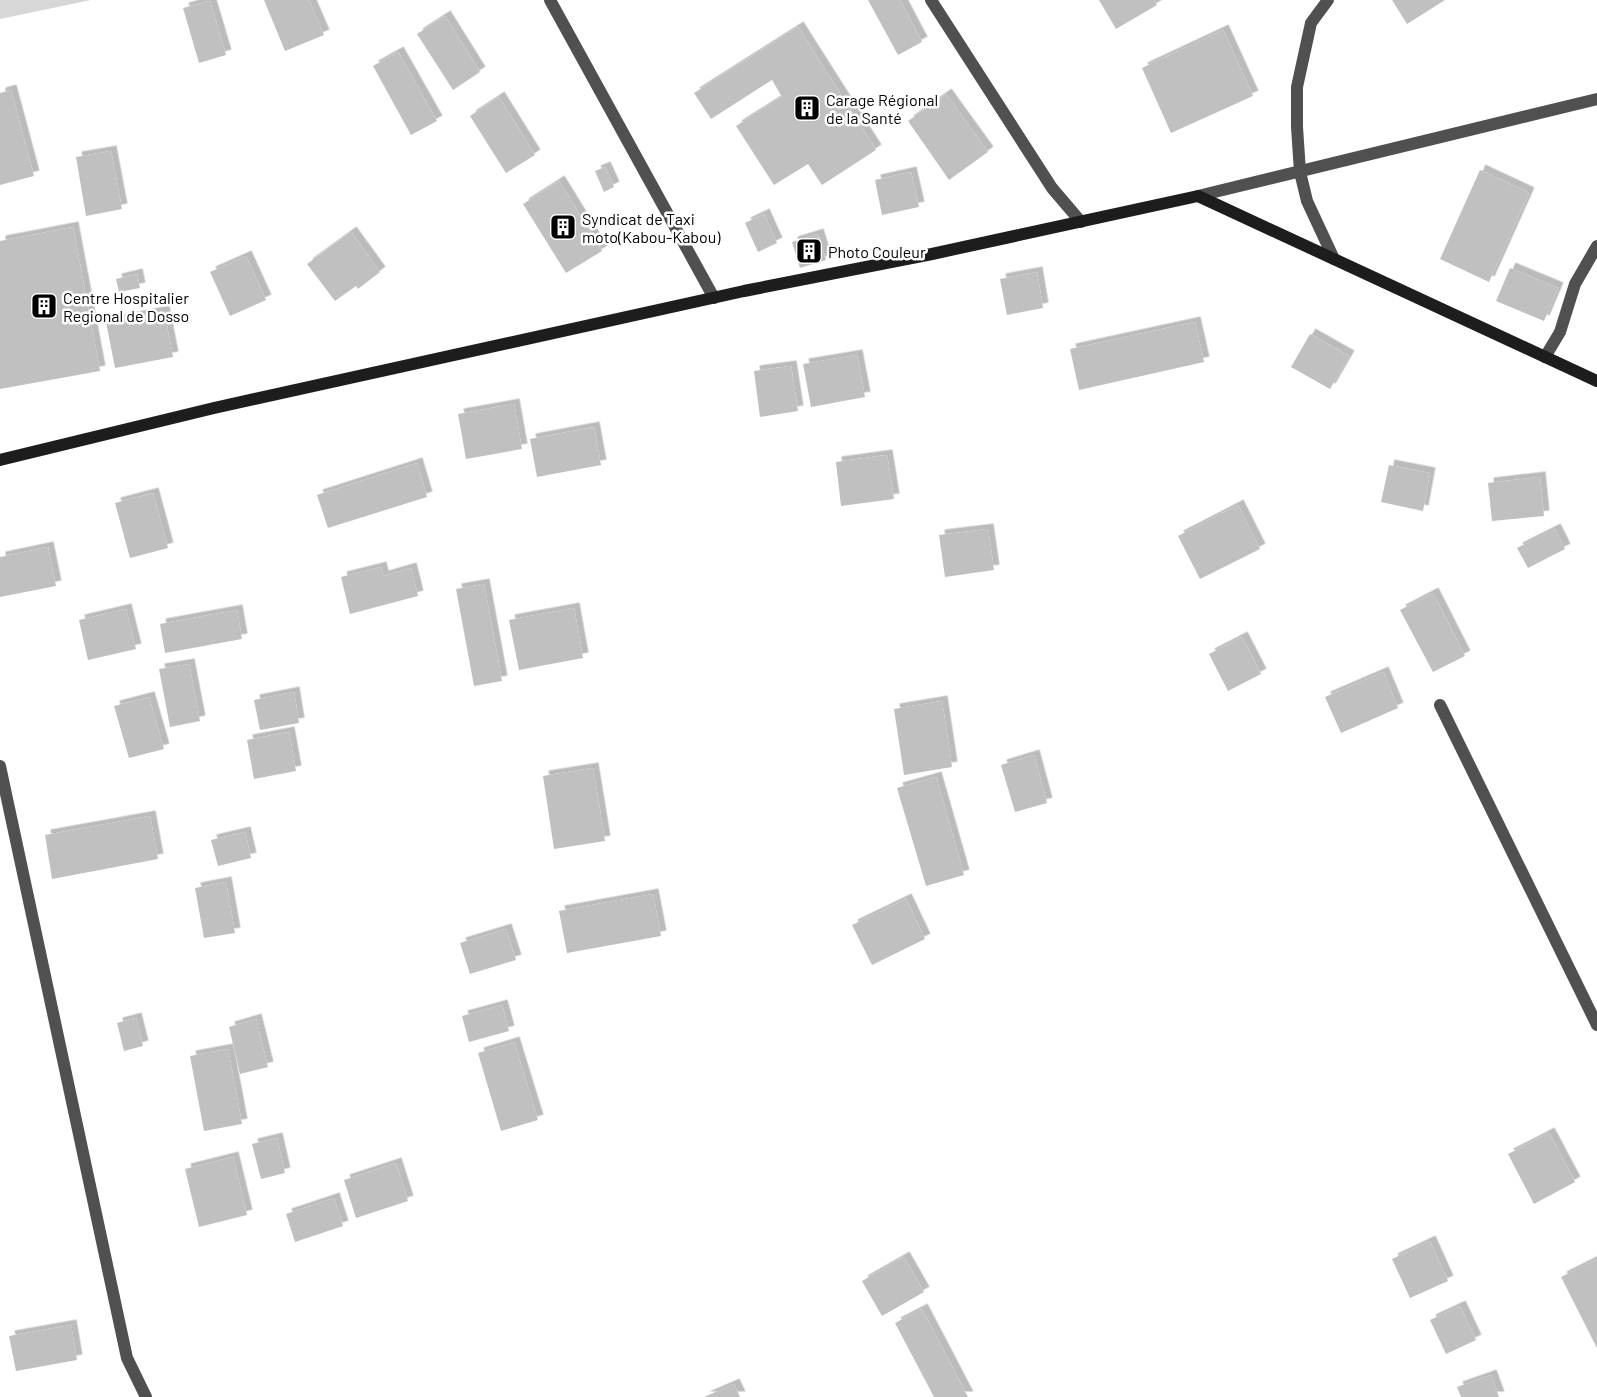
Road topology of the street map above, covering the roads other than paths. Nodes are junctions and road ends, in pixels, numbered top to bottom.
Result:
1 (550, 0) edge
2 (931, 0) edge
3 (1328, 0) edge
4 (1597, 99) edge
5 (1300, 172) junction
6 (1198, 196) junction
7 (1081, 222) junction
8 (1597, 246) edge
9 (1334, 259) junction
10 (714, 298) junction
11 (1545, 357) junction
12 (1597, 381) edge
13 (0, 460) edge
14 (1440, 705) dead end
15 (0, 766) edge
16 (1597, 1025) edge
17 (146, 1397) edge

1 - 10 street
2 - 7 street
3 - 5 street
4 - 5 street
5 - 6 street
5 - 9 street
6 - 7 street
6 - 9 street
7 - 10 street
8 - 11 street
9 - 11 street
10 - 13 street
11 - 12 street
14 - 16 street
15 - 17 street

